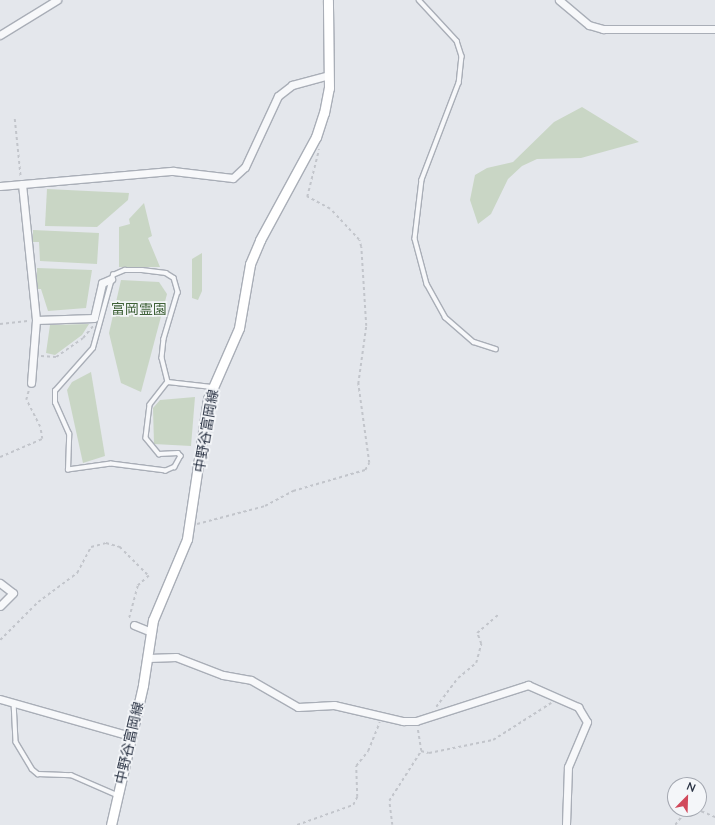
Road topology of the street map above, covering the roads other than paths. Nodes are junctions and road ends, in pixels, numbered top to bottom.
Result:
1 (56, 0) edge
2 (328, 0) edge
3 (419, 0) edge
4 (558, 0) edge
5 (715, 29) edge
6 (0, 35) edge
7 (329, 75) junction
8 (22, 184) junction
9 (0, 186) edge
10 (111, 279) junction
11 (36, 320) junction
12 (496, 349) dead end
13 (168, 382) junction
14 (31, 383) road end
15 (212, 387) junction
16 (0, 583) edge
17 (0, 606) edge
18 (134, 625) road end
19 (151, 632) junction
20 (148, 658) junction
21 (0, 699) edge
22 (14, 702) junction
23 (130, 736) junction
24 (117, 795) junction
25 (111, 825) edge
26 (566, 825) edge

1 - 6 street
2 - 7 main road, 中野谷富岡線
3 - 12 lane
4 - 5 street
7 - 8 street
7 - 15 main road, 中野谷富岡線
8 - 9 street
8 - 11 street
10 - 11 street
10 - 13 lane
10 - 13 lane
11 - 14 street
13 - 15 lane
15 - 19 main road, 中野谷富岡線
16 - 17 street
18 - 19 street
19 - 20 main road, 中野谷富岡線
20 - 23 main road, 中野谷富岡線
20 - 26 street
21 - 22 street
22 - 23 street
22 - 24 lane
23 - 24 main road, 中野谷富岡線
24 - 25 main road, 中野谷富岡線

